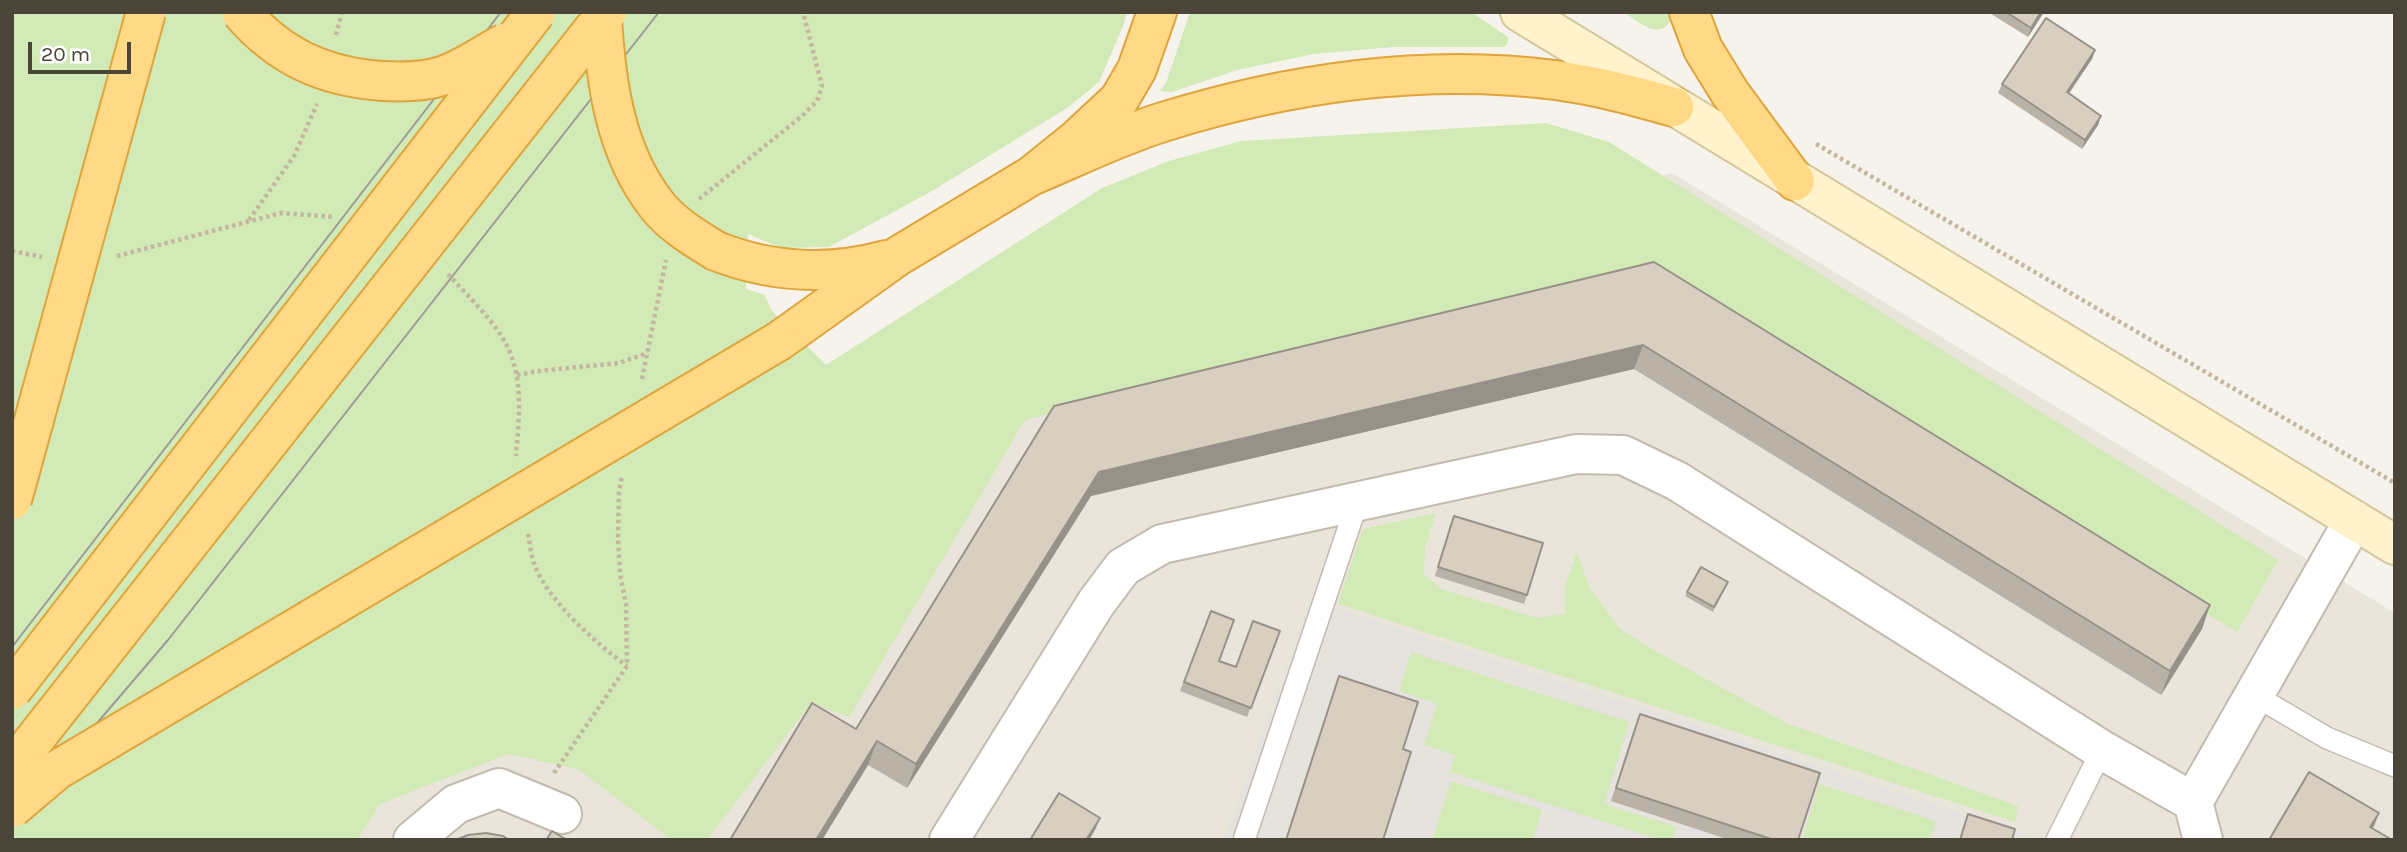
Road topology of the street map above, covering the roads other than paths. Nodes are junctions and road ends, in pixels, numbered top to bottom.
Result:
1 (146, 12) edge
2 (241, 12) edge
3 (1157, 12) edge
4 (1520, 12) edge
5 (1689, 12) edge
6 (604, 15) edge
7 (526, 25) edge
8 (1674, 107) junction
9 (1031, 176) junction
10 (1795, 181) junction
11 (898, 256) junction
12 (12, 500) edge
13 (1357, 500) junction
14 (2354, 520) junction
15 (2395, 545) edge
16 (12, 690) edge
17 (2254, 695) junction
18 (2102, 750) junction
19 (2395, 766) edge
20 (12, 768) edge
21 (2193, 802) junction
22 (12, 808) edge
23 (562, 814) dead end
24 (413, 840) edge
25 (949, 840) edge
26 (1244, 840) edge
27 (2057, 840) edge
28 (2203, 840) edge

1 - 12 highway, bridge
2 - 7 highway, bridge
3 - 9 highway
4 - 8 main road
5 - 10 highway
6 - 11 highway, bridge
6 - 20 highway, bridge
7 - 16 highway, bridge
8 - 9 highway
8 - 10 main road
9 - 11 highway
10 - 14 main road
11 - 22 highway, bridge
13 - 18 street
13 - 25 street
13 - 26 lane
14 - 15 main road
14 - 17 street
17 - 19 lane
17 - 21 street
18 - 21 street
18 - 27 lane
21 - 28 street
23 - 24 street

